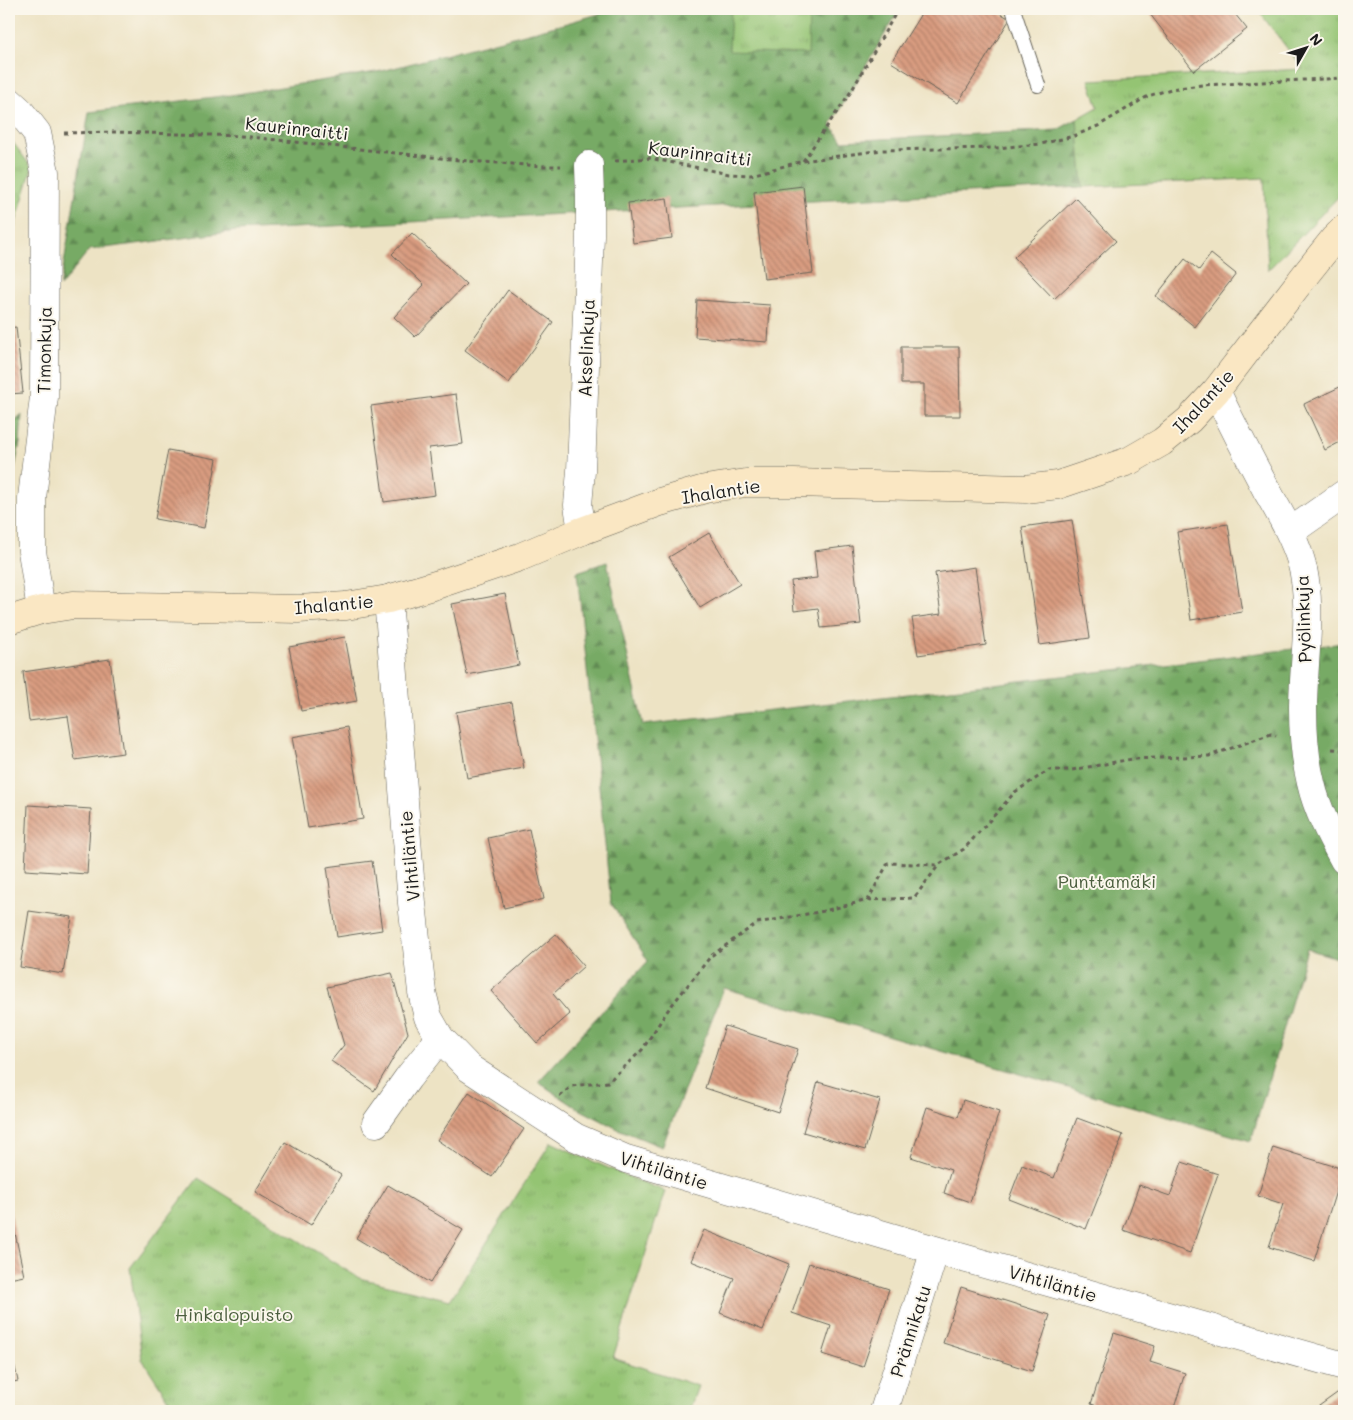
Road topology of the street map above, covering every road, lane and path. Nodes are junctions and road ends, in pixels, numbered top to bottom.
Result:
1 (898, 9) edge
2 (1013, 9) edge
3 (1344, 78) edge
4 (1038, 84) dead end
5 (9, 101) edge
6 (38, 133) junction
7 (803, 161) junction
8 (589, 165) junction
9 (1344, 229) edge
10 (1216, 391) junction
11 (1344, 494) edge
12 (582, 531) junction
13 (1290, 532) junction
14 (388, 599) junction
15 (41, 610) junction
16 (9, 620) edge
17 (1304, 747) junction
18 (1344, 860) edge
19 (938, 865) junction
20 (868, 900) junction
21 (440, 1038) junction
22 (538, 1113) junction
23 (376, 1123) dead end
24 (935, 1250) junction
25 (1344, 1366) edge
26 (884, 1411) edge

1 - 7 path
2 - 4 lane
3 - 7 path, Kaurinraitti
5 - 6 street, Timonkuja
6 - 8 path, Kaurinraitti
6 - 15 street, Timonkuja
7 - 8 path, Kaurinraitti
8 - 12 street, Akselinkuja
9 - 10 street, Ihalantie
10 - 12 street, Ihalantie
10 - 13 street, Pyölinkuja
11 - 13 street
12 - 14 street, Ihalantie
13 - 17 street, Pyölinkuja
14 - 15 street, Ihalantie
14 - 21 street, Vihtiläntie
15 - 16 street, Ihalantie
17 - 18 street, Pyölinkuja
17 - 19 path
19 - 20 path
19 - 20 path
20 - 22 path
21 - 22 street, Vihtiläntie
21 - 23 street
22 - 24 street, Vihtiläntie
24 - 25 street, Vihtiläntie
24 - 26 street, Prännikatu

